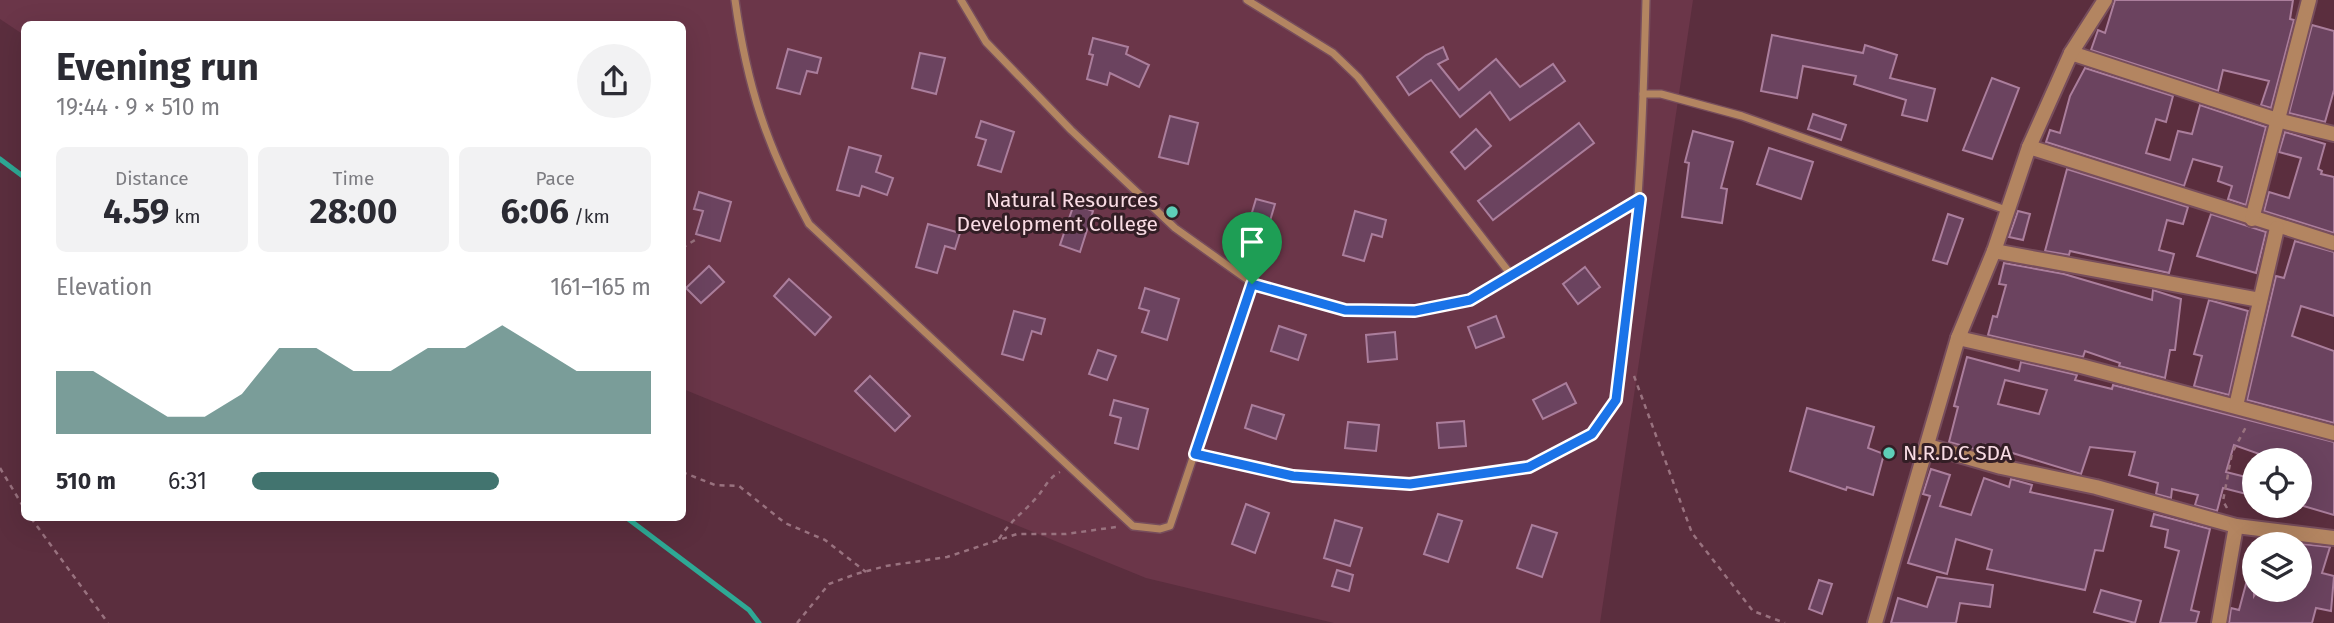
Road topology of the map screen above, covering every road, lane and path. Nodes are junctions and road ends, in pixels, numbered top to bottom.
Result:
1 (735, 0) edge
2 (961, 0) edge
3 (1247, 0) edge
4 (1646, 0) edge
5 (2309, 0) edge
6 (2101, 1) edge
7 (2071, 53) junction
8 (1643, 94) junction
9 (2277, 120) junction
10 (2334, 134) edge
11 (2029, 147) junction
12 (1640, 199) junction
13 (2006, 210) junction
14 (2252, 219) junction
15 (2277, 228) junction
16 (695, 240) dead end
17 (2334, 243) edge
18 (686, 246) edge
19 (1994, 251) junction
20 (1511, 276) junction
21 (1252, 284) junction
22 (2260, 300) junction
23 (1958, 338) junction
24 (1623, 347) junction
25 (2236, 406) junction
26 (2254, 411) junction
27 (2334, 433) edge
28 (1928, 446) junction
29 (1195, 454) junction
30 (1070, 467) junction
31 (0, 468) edge
32 (686, 474) edge
33 (21, 503) edge
34 (33, 521) edge
35 (1133, 526) junction
36 (2236, 526) junction
37 (999, 538) junction
38 (2334, 538) edge
39 (866, 572) junction
40 (108, 623) edge
41 (797, 623) edge
42 (1785, 623) edge
43 (1875, 623) edge
44 (2219, 623) edge

1 - 30 lane
2 - 21 lane
3 - 20 lane
4 - 8 lane
5 - 9 street
6 - 7 street
7 - 9 street
7 - 11 street
8 - 12 lane
8 - 13 lane
9 - 10 street
9 - 14 street
11 - 13 street
11 - 14 street
12 - 20 lane
12 - 24 lane
13 - 19 street
14 - 15 street
15 - 17 street
15 - 22 street
16 - 18 path
19 - 22 street
19 - 23 street
20 - 21 lane
21 - 29 lane
22 - 25 street
23 - 25 street
23 - 28 street
24 - 29 lane
24 - 42 path
25 - 26 street
26 - 27 street
26 - 36 path
28 - 36 street
28 - 43 street
29 - 35 lane
30 - 35 lane
30 - 37 path
31 - 33 path
32 - 39 path
34 - 40 path
35 - 37 path
36 - 38 street
36 - 44 street
37 - 39 path
39 - 41 path

